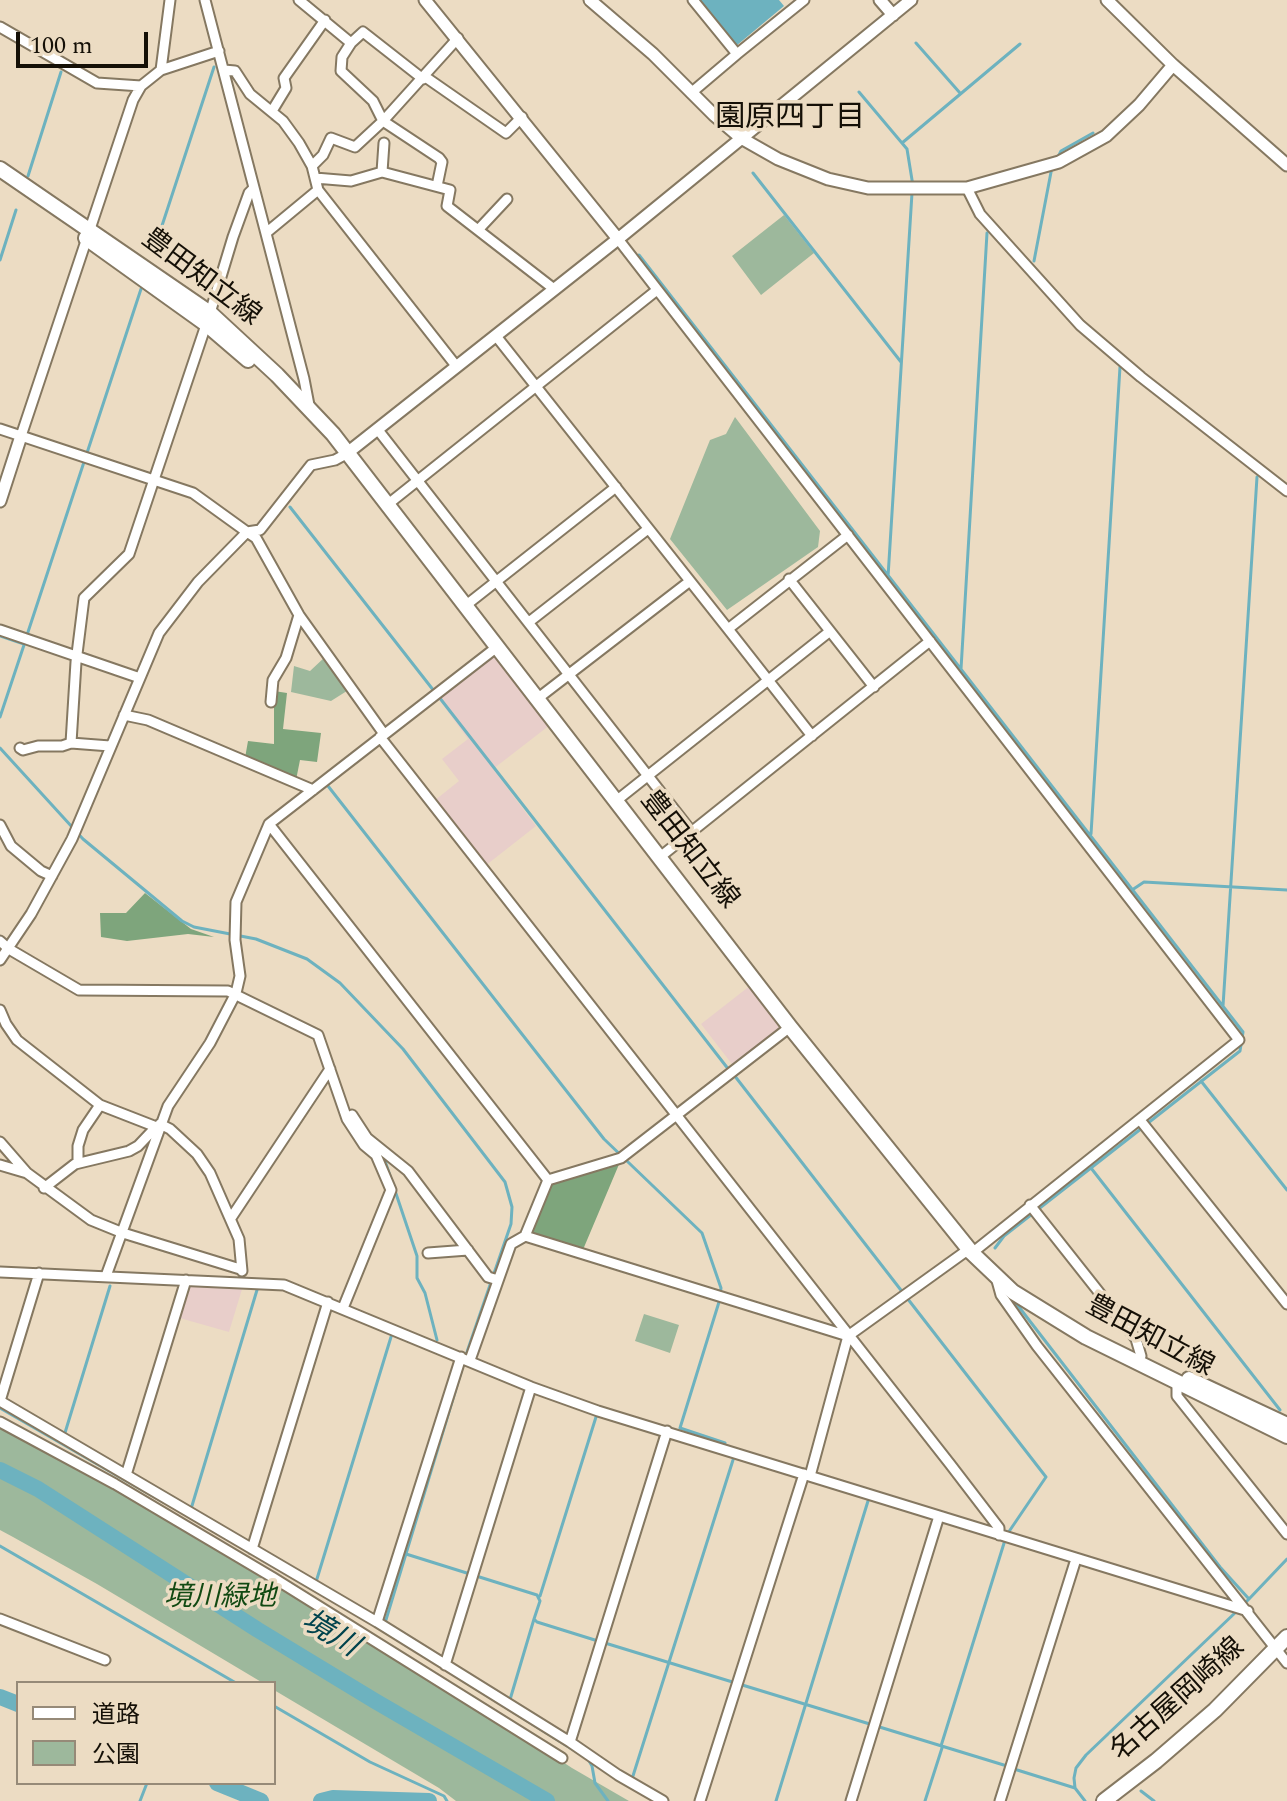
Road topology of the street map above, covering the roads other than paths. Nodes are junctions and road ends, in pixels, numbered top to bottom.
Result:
1 (170, 0) edge
2 (205, 0) edge
3 (299, 0) edge
4 (425, 0) edge
5 (590, 0) edge
6 (693, 0) edge
7 (804, 0) edge
8 (880, 0) edge
9 (911, 0) edge
10 (1107, 0) edge
11 (893, 15) junction
12 (325, 20) junction
13 (1, 30) edge
14 (458, 38) junction
15 (351, 43) junction
16 (219, 51) junction
17 (737, 54) junction
18 (1173, 65) junction
19 (161, 70) junction
20 (224, 70) junction
21 (423, 78) junction
22 (141, 86) junction
23 (691, 93) junction
24 (272, 111) junction
25 (522, 117) junction
26 (383, 121) junction
27 (741, 138) junction
28 (384, 143) dead end
29 (1287, 165) edge
30 (312, 166) junction
31 (0, 169) edge
32 (382, 172) junction
33 (315, 178) junction
34 (0, 180) edge
35 (437, 186) junction
36 (254, 188) junction
37 (967, 188) junction
38 (318, 190) junction
39 (507, 199) dead end
40 (478, 230) junction
41 (266, 233) junction
42 (88, 234) junction
43 (618, 239) junction
44 (554, 289) junction
45 (657, 290) junction
46 (208, 319) junction
47 (496, 336) junction
48 (457, 367) junction
49 (538, 387) junction
50 (309, 408) junction
51 (0, 429) edge
52 (378, 430) junction
53 (21, 436) junction
54 (346, 454) junction
55 (154, 479) junction
56 (419, 480) junction
57 (616, 487) junction
58 (1287, 491) edge
59 (0, 501) edge
60 (387, 505) junction
61 (648, 529) junction
62 (247, 532) junction
63 (848, 535) junction
64 (789, 579) junction
65 (496, 581) junction
66 (690, 581) junction
67 (465, 606) junction
68 (299, 615) junction
69 (529, 622) junction
70 (728, 629) junction
71 (0, 630) edge
72 (829, 632) junction
73 (930, 641) junction
74 (497, 647) junction
75 (77, 656) junction
76 (571, 675) junction
77 (140, 678) junction
78 (769, 682) junction
79 (874, 687) junction
80 (537, 699) junction
81 (271, 702) dead end
82 (124, 715) junction
83 (382, 735) junction
84 (812, 736) junction
85 (71, 743) junction
86 (110, 746) junction
87 (20, 748) dead end
88 (649, 775) junction
89 (313, 790) junction
90 (616, 801) junction
91 (269, 824) junction
92 (0, 826) edge
93 (691, 831) junction
94 (660, 857) junction
95 (52, 876) junction
96 (0, 941) edge
97 (9, 949) junction
98 (0, 960) edge
99 (236, 993) junction
100 (0, 1010) edge
101 (790, 1027) junction
102 (330, 1069) junction
103 (100, 1105) junction
104 (352, 1115) dead end
105 (677, 1116) junction
106 (1140, 1120) junction
107 (158, 1127) junction
108 (0, 1142) edge
109 (379, 1153) junction
110 (78, 1163) junction
111 (0, 1165) edge
112 (27, 1173) junction
113 (548, 1180) junction
114 (44, 1188) junction
115 (1030, 1205) junction
116 (231, 1218) junction
117 (123, 1233) junction
118 (525, 1236) junction
119 (468, 1250) junction
120 (970, 1251) junction
121 (428, 1253) dead end
122 (240, 1269) junction
123 (0, 1272) edge
124 (39, 1273) junction
125 (995, 1275) junction
126 (106, 1276) junction
127 (186, 1280) junction
128 (498, 1280) junction
129 (247, 1281) junction
130 (328, 1302) junction
131 (1287, 1304) edge
132 (343, 1308) junction
133 (848, 1336) junction
134 (1141, 1356) junction
135 (465, 1358) junction
136 (1177, 1383) junction
137 (531, 1387) junction
138 (0, 1401) edge
139 (0, 1422) edge
140 (1287, 1425) edge
141 (667, 1431) junction
142 (1287, 1436) edge
143 (126, 1475) junction
144 (807, 1475) junction
145 (939, 1516) junction
146 (1287, 1534) edge
147 (999, 1535) junction
148 (252, 1549) junction
149 (1076, 1559) junction
150 (1248, 1611) junction
151 (0, 1619) edge
152 (377, 1622) junction
153 (1282, 1643) edge
154 (105, 1660) dead end
155 (1287, 1663) edge
156 (445, 1665) junction
157 (570, 1742) junction
158 (562, 1758) dead end
159 (663, 1801) edge
160 (700, 1801) edge
161 (851, 1801) edge
162 (1000, 1801) edge
163 (1104, 1801) edge

1 - 19 street
2 - 16 street
3 - 12 street
4 - 14 street
5 - 23 street
6 - 17 street
7 - 17 street
8 - 11 street
9 - 11 street
10 - 18 street
11 - 27 street
12 - 15 street
12 - 24 street
13 - 22 street
14 - 21 street
14 - 25 street
15 - 21 street
15 - 26 street
16 - 19 street
16 - 20 street
17 - 23 street
18 - 29 street
18 - 37 street
19 - 22 street
20 - 24 street
20 - 36 street
21 - 25 street
21 - 26 street
22 - 42 street
23 - 27 street
24 - 30 street
25 - 43 street
26 - 30 street
26 - 35 street
27 - 37 street
27 - 43 street
28 - 32 street
30 - 33 street
31 - 42 main road, 豊田知立線
32 - 33 street
32 - 35 street
33 - 38 street
34 - 42 main road, 豊田知立線
35 - 40 street
36 - 41 street
36 - 46 street
37 - 58 street
38 - 41 street
38 - 48 street
39 - 40 street
40 - 44 street
41 - 50 street
42 - 46 main road, 豊田知立線
42 - 53 street
43 - 44 street
43 - 45 street
44 - 47 street
45 - 49 street
45 - 63 street
46 - 50 main road, 豊田知立線
46 - 54 main road, 豊田知立線
46 - 55 street
47 - 48 street
47 - 49 street
48 - 52 street
49 - 56 street
49 - 57 street
50 - 54 main road, 豊田知立線
51 - 53 street
52 - 54 street
52 - 56 street
53 - 55 street
53 - 59 street
54 - 60 main road, 豊田知立線
54 - 62 street
55 - 62 street
55 - 75 street
56 - 60 street
56 - 65 street
57 - 61 street
57 - 65 street
60 - 67 main road, 豊田知立線
61 - 66 street
61 - 69 street
62 - 68 street
62 - 77 street
63 - 64 street
63 - 73 street
64 - 70 street
64 - 72 street
65 - 67 street
65 - 69 street
66 - 70 street
66 - 76 street
67 - 74 main road, 豊田知立線
68 - 81 street
68 - 83 street
69 - 76 street
70 - 78 street
71 - 75 street
72 - 78 street
72 - 79 street
73 - 79 street
73 - 106 street
74 - 80 main road, 豊田知立線
74 - 83 street
75 - 77 street
75 - 85 street
76 - 80 street
76 - 88 street
77 - 82 street
78 - 84 street
78 - 88 street
79 - 84 street
80 - 90 main road, 豊田知立線
82 - 86 street
82 - 89 street
83 - 89 street
83 - 105 street
84 - 93 street
85 - 86 street
85 - 87 street
86 - 95 street
88 - 90 street
88 - 93 street
89 - 91 street
90 - 94 main road, 豊田知立線
91 - 99 street
91 - 113 street
92 - 95 street
93 - 94 street
94 - 101 main road, 豊田知立線
95 - 97 street
96 - 97 street
97 - 98 street
97 - 99 street
99 - 102 street
99 - 107 street
100 - 103 street
101 - 105 street
101 - 120 main road, 豊田知立線
102 - 109 street
102 - 116 street
103 - 107 street
103 - 110 street
104 - 109 street
105 - 113 street
105 - 133 street
106 - 115 street
106 - 131 street
107 - 110 street
107 - 116 street
107 - 117 street
108 - 112 street
109 - 119 street
109 - 132 street
110 - 114 street
111 - 112 street
112 - 114 street
113 - 118 street
114 - 117 street
115 - 120 street
115 - 134 street
116 - 122 street
117 - 122 street
117 - 126 street
118 - 128 street
118 - 133 street
119 - 121 street
119 - 128 street
120 - 125 main road, 豊田知立線
120 - 133 street
122 - 129 street
123 - 124 street
124 - 126 street
124 - 138 street
125 - 134 main road, 豊田知立線
125 - 136 main road, 豊田知立線
125 - 150 street
126 - 127 street
127 - 129 street
127 - 143 street
128 - 135 street
129 - 130 street
130 - 132 street
130 - 148 street
132 - 135 street
133 - 144 street
133 - 147 street
134 - 140 main road, 豊田知立線
135 - 137 street
135 - 152 street
136 - 142 main road, 豊田知立線
136 - 146 street
137 - 141 street
137 - 156 street
138 - 143 street
139 - 158 street
141 - 144 street
141 - 157 street
143 - 148 street
144 - 145 street
144 - 160 street
145 - 147 street
145 - 161 street
147 - 149 street
148 - 152 street
149 - 150 street
149 - 162 street
150 - 153 street
151 - 154 street
152 - 156 street
153 - 155 street
153 - 163 main road, 名古屋岡崎線
156 - 157 street
157 - 159 street

